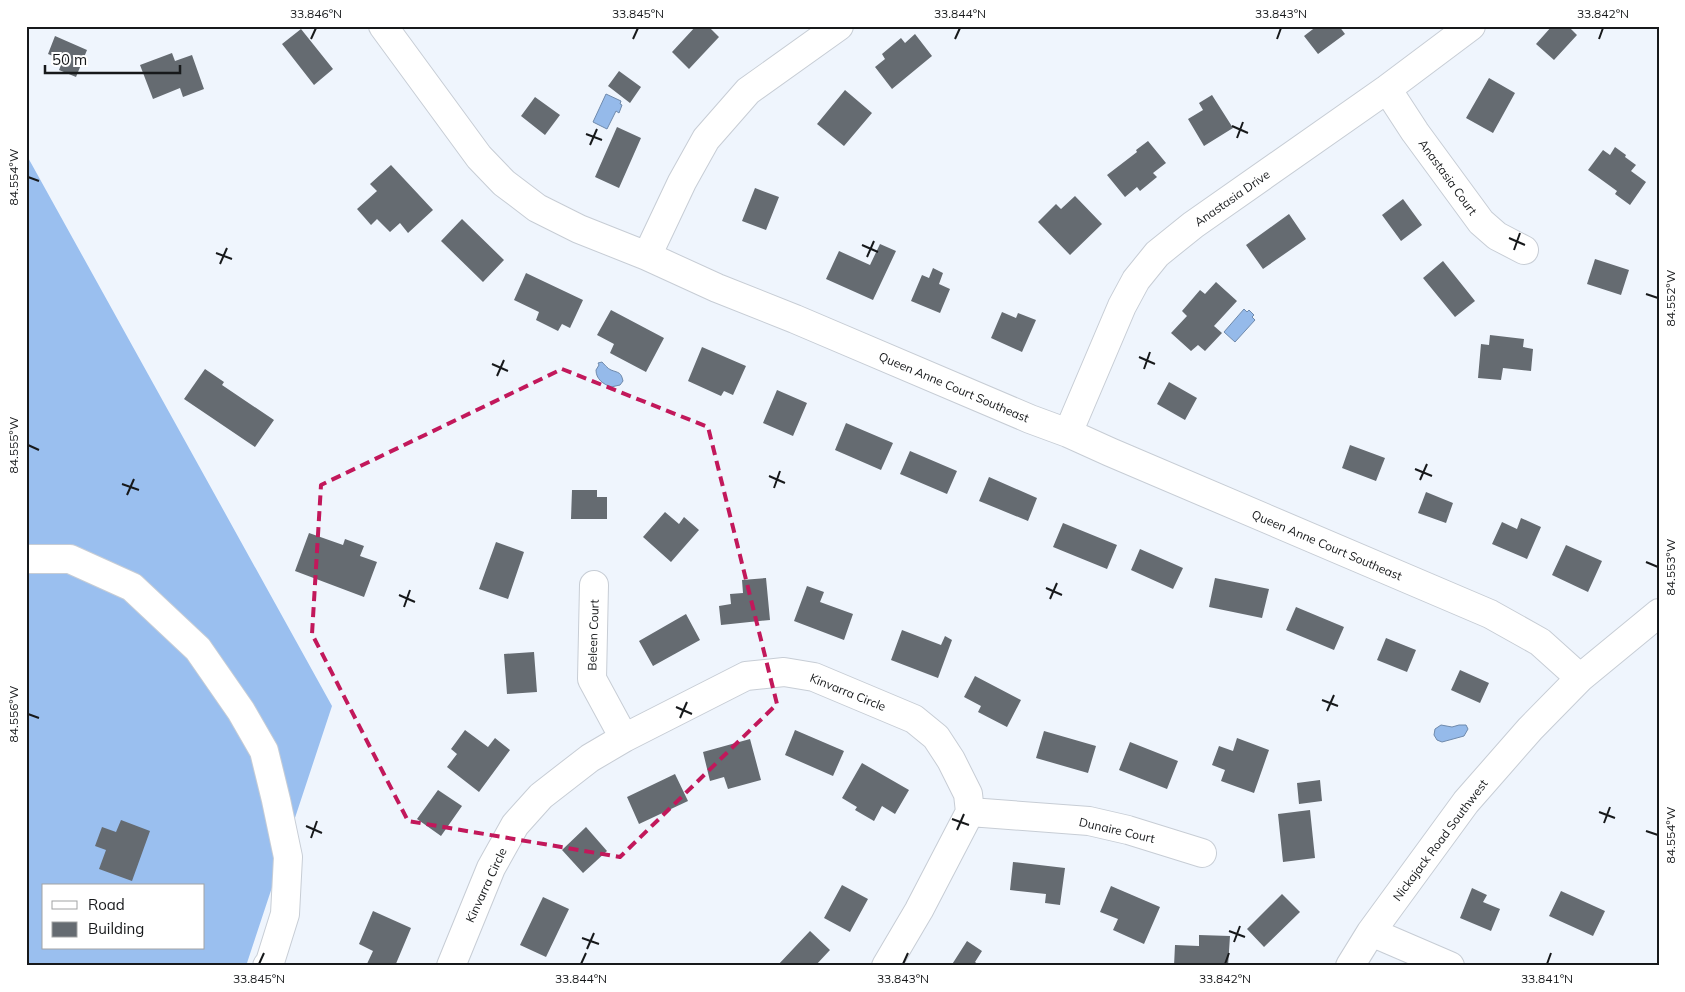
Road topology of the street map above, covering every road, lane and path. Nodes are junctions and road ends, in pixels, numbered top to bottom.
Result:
1 (383, 26) edge
2 (839, 26) edge
3 (1471, 26) edge
4 (1387, 89) junction
5 (1524, 250) dead end
6 (647, 256) junction
7 (1068, 433) junction
8 (26, 559) edge
9 (594, 584) dead end
10 (1659, 613) edge
11 (1580, 678) junction
12 (624, 738) junction
13 (970, 812) junction
14 (1202, 853) dead end
15 (1371, 932) junction
16 (267, 966) edge
17 (451, 966) edge
18 (886, 966) edge
19 (1350, 966) edge
20 (1450, 966) edge

1 - 6 street, Queen Anne Court Southeast
2 - 6 street
3 - 4 street, Anastasia Drive
4 - 5 street, Anastasia Court
4 - 7 street, Anastasia Drive
6 - 7 street, Queen Anne Court Southeast
7 - 11 street, Queen Anne Court Southeast
8 - 16 street
9 - 12 street, Beleen Court
10 - 11 street, Nickajack Road Southwest
11 - 15 street, Nickajack Road Southwest
12 - 13 street, Kinvarra Circle
12 - 17 street, Kinvarra Circle
13 - 14 street, Dunaire Court
13 - 18 street
15 - 19 street, Nickajack Road Southwest
15 - 20 street

